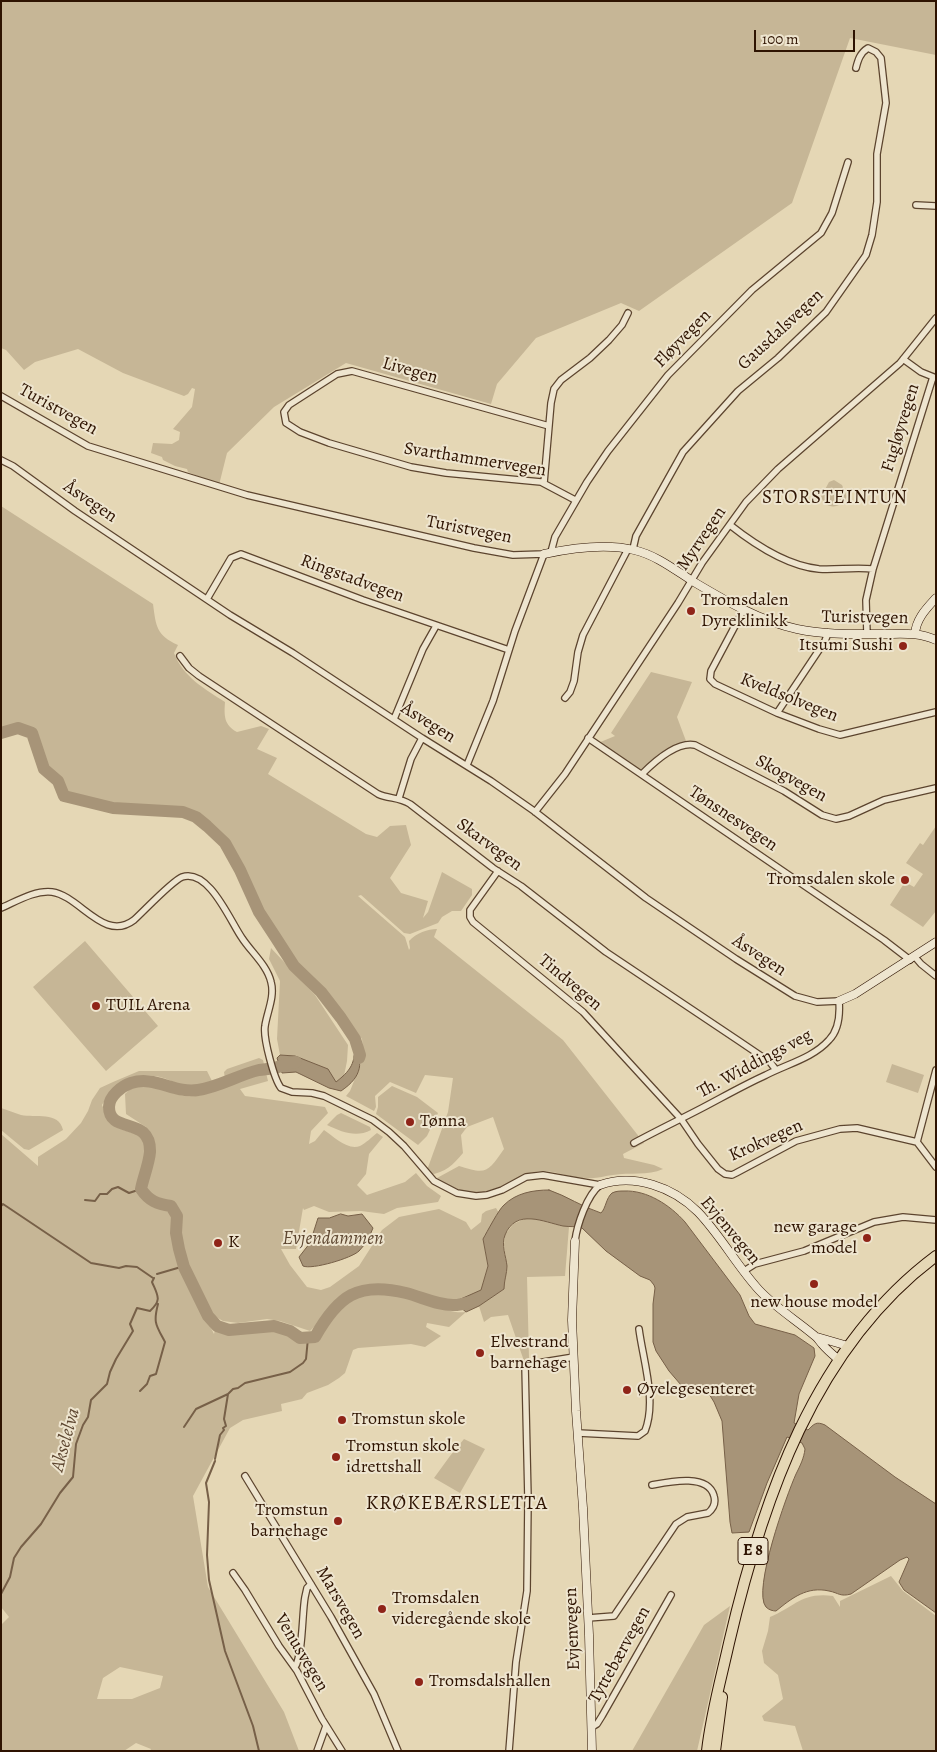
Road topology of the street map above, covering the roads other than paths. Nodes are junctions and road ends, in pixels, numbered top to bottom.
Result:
1 (856, 68) dead end
2 (848, 162) dead end
3 (916, 205) dead end
4 (936, 206) edge
5 (628, 313) dead end
6 (936, 318) edge
7 (903, 359) junction
8 (934, 377) edge
9 (1, 396) edge
10 (285, 422) joint
11 (549, 426) junction
12 (1, 460) edge
13 (544, 483) junction
14 (575, 500) junction
15 (730, 525) junction
16 (630, 549) junction
17 (547, 553) junction
18 (873, 569) junction
19 (692, 580) junction
20 (936, 598) edge
21 (207, 599) junction
22 (744, 609) junction
23 (436, 626) junction
24 (828, 633) junction
25 (867, 634) junction
26 (915, 634) junction
27 (936, 640) edge
28 (509, 650) junction
29 (180, 656) dead end
30 (565, 698) dead end
31 (936, 712) edge
32 (777, 714) junction
33 (394, 719) junction
34 (422, 738) junction
35 (588, 738) junction
36 (467, 765) junction
37 (642, 774) junction
38 (936, 788) edge
39 (399, 798) junction
40 (535, 812) junction
41 (498, 872) junction
42 (1, 908) edge
43 (936, 942) edge
44 (912, 958) junction
45 (936, 976) edge
46 (839, 1001) junction
47 (776, 1070) junction
48 (936, 1070) edge
49 (681, 1119) junction
50 (917, 1142) junction
51 (634, 1143) dead end
52 (936, 1167) edge
53 (600, 1185) junction
54 (936, 1220) edge
55 (575, 1242) joint
56 (936, 1256) edge
57 (744, 1270) junction
58 (639, 1329) dead end
59 (817, 1337) junction
60 (848, 1346) junction
61 (574, 1357) junction
62 (839, 1360) junction
63 (578, 1433) junction
64 (245, 1476) dead end
65 (652, 1485) dead end
66 (232, 1573) dead end
67 (311, 1584) junction
68 (671, 1595) dead end
69 (588, 1618) junction
70 (726, 1655) junction
71 (295, 1667) junction
72 (326, 1726) junction
73 (592, 1727) junction
74 (317, 1751) edge
75 (342, 1751) edge
76 (398, 1751) edge
77 (509, 1751) edge
78 (592, 1751) edge
79 (706, 1751) edge
80 (715, 1751) edge

1 - 16 street, Gausdalsvegen
2 - 14 street, Fløyvegen
3 - 4 street
5 - 11 street
6 - 7 street, Myrvegen
7 - 8 street
7 - 15 street, Myrvegen
8 - 18 street, Fugløyvegen
9 - 17 street, Turistvegen
10 - 11 street, Livegen
10 - 13 street, Svarthammervegen
11 - 13 street
12 - 21 street, Åsvegen
13 - 14 street, Svarthammervegen
14 - 17 street, Fløyvegen
15 - 18 street
15 - 19 street, Myrvegen
16 - 17 street, Turistvegen
16 - 19 street, Turistvegen
16 - 30 street, Gausdalsvegen
17 - 28 street, Fløyvegen
18 - 25 street, Fugløyvegen
19 - 22 street, Turistvegen
19 - 35 street, Myrvegen
20 - 26 street
21 - 23 street, Ringstadvegen
21 - 33 street, Åsvegen
22 - 24 street, Turistvegen
22 - 32 street, Kveldsolvegen
23 - 28 street, Ringstadvegen
23 - 33 street
24 - 25 street, Turistvegen
24 - 32 street
25 - 26 street, Turistvegen
26 - 27 street, Turistvegen
28 - 36 street, Fløyvegen
29 - 39 street, Skarvegen
31 - 32 street, Kveldsolvegen
33 - 34 street, Åsvegen
34 - 36 street, Åsvegen
34 - 39 street
35 - 37 street, Tønsnesvegen
35 - 40 street, Myrvegen
36 - 40 street, Åsvegen
37 - 38 street, Skogvegen
37 - 44 street, Tønsnesvegen
39 - 41 street, Skarvegen
40 - 46 street, Åsvegen
41 - 47 street, Skarvegen
41 - 49 street, Tindvegen
42 - 53 street
43 - 44 street
44 - 45 street, Tønsnesvegen
44 - 46 street
46 - 47 street, Th. Widdings veg
47 - 49 street, Th. Widdings veg
48 - 50 street
49 - 50 street, Krokvegen
49 - 51 street, Th. Widdings veg
50 - 52 street
53 - 55 street, Evjenvegen
53 - 57 street, Evjenvegen
54 - 57 street
55 - 61 street, Evjenvegen
56 - 60 highway, E 8
57 - 59 street, Evjenvegen
58 - 63 street
59 - 60 street, Evjenvegen
59 - 62 street, Evjenvegen
60 - 62 highway, E 8
61 - 63 street, Evjenvegen
61 - 77 street
62 - 70 highway, E 8
63 - 69 street, Evjenvegen
64 - 67 street, Marsvegen
65 - 69 street
66 - 71 street, Venusvegen
67 - 71 street
67 - 76 street, Marsvegen
68 - 73 street, Tyttebærvegen
69 - 73 street, Evjenvegen
70 - 79 highway, E 8
70 - 80 highway, E 8
71 - 72 street, Venusvegen
72 - 74 street
72 - 75 street, Venusvegen
73 - 78 street, Evjenvegen

